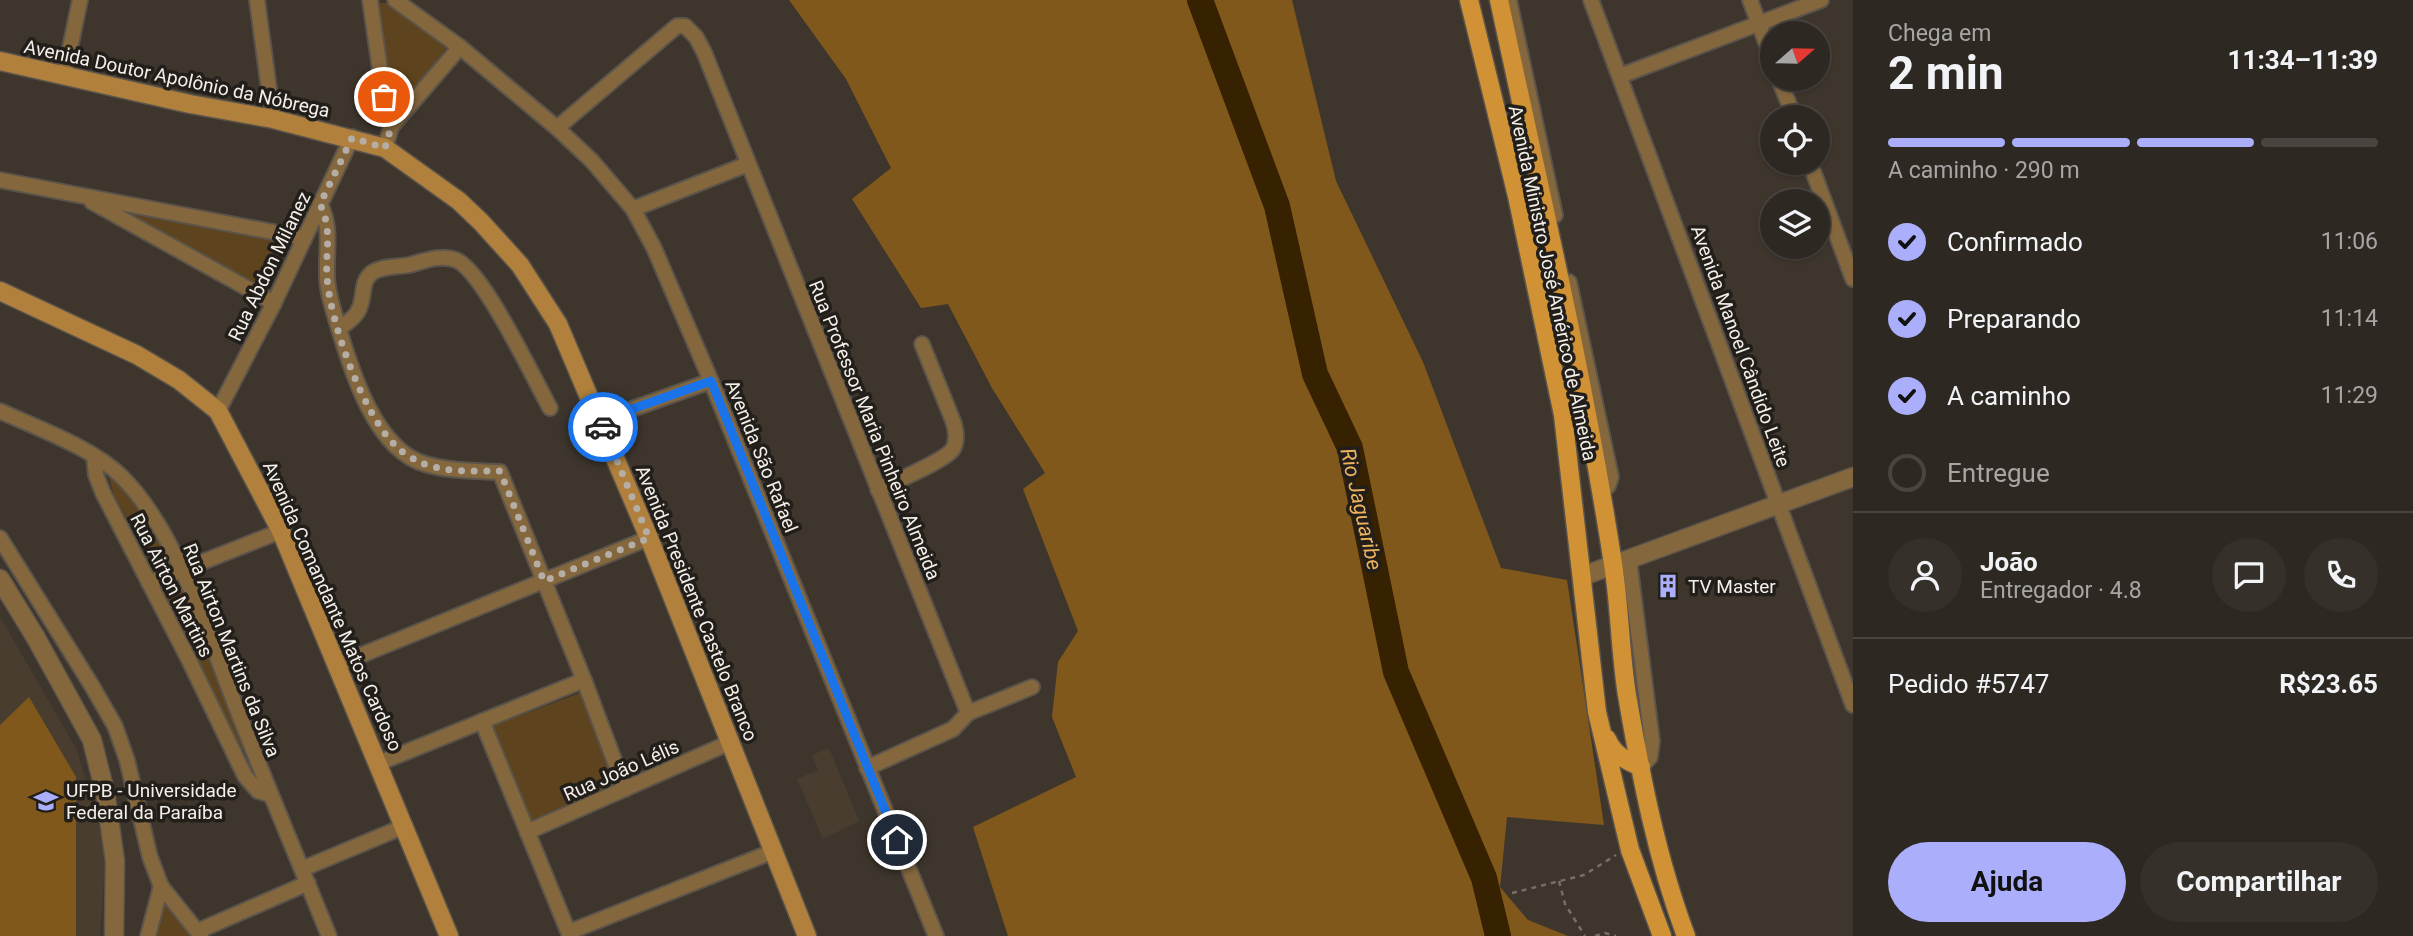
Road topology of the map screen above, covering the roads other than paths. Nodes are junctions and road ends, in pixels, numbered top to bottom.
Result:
1 (80, 0) edge
2 (257, 0) edge
3 (370, 0) edge
4 (395, 0) edge
5 (1469, 0) edge
6 (1499, 0) edge
7 (1509, 0) edge
8 (1591, 0) edge
9 (1750, 0) edge
10 (1821, 0) edge
11 (1759, 23) junction
12 (460, 47) junction
13 (0, 61) edge
14 (1620, 76) junction
15 (64, 77) junction
16 (273, 119) junction
17 (391, 127) junction
18 (556, 128) junction
19 (352, 138) junction
20 (385, 148) junction
21 (748, 164) junction
22 (1814, 175) edge
23 (0, 180) edge
24 (1539, 187) junction
25 (1515, 191) junction
26 (80, 195) junction
27 (320, 204) junction
28 (633, 209) junction
29 (304, 238) junction
30 (1853, 279) edge
31 (0, 291) edge
32 (274, 303) junction
33 (339, 329) junction
34 (922, 344) dead end
35 (711, 381) junction
36 (550, 408) dead end
37 (0, 411) edge
38 (218, 411) junction
39 (601, 420) junction
40 (94, 456) junction
41 (1853, 477) edge
42 (877, 490) junction
43 (1600, 493) junction
44 (1780, 505) junction
45 (281, 531) junction
46 (0, 537) edge
47 (649, 538) junction
48 (1621, 563) junction
49 (182, 569) junction
50 (1583, 576) junction
51 (0, 579) edge
52 (544, 581) junction
53 (149, 583) junction
54 (337, 665) junction
55 (1641, 670) junction
56 (584, 680) junction
57 (1032, 687) dead end
58 (1627, 694) junction
59 (1853, 705) edge
60 (1597, 712) junction
61 (968, 713) junction
62 (482, 721) junction
63 (731, 743) junction
64 (379, 763) junction
65 (1641, 767) junction
66 (867, 768) junction
67 (625, 789) junction
68 (271, 795) junction
69 (405, 826) junction
70 (527, 832) junction
71 (774, 851) junction
72 (302, 869) junction
73 (308, 883) junction
74 (161, 886) junction
75 (199, 933) edge
76 (570, 934) edge
77 (114, 936) edge
78 (148, 936) edge
79 (329, 936) edge
80 (449, 936) edge
81 (807, 936) edge
82 (936, 936) edge
83 (1662, 936) edge
84 (1686, 936) edge

1 - 15 street
2 - 16 street
3 - 17 street
4 - 12 street, Avenida São Rafael
5 - 25 main road, Avenida Ministro José Américo de Almeida
6 - 24 main road, Avenida Ministro José Américo de Almeida
7 - 43 street
8 - 14 street, Avenida Manoel Cândido Leite
9 - 11 street
10 - 11 street
11 - 14 street
12 - 17 street
12 - 18 street, Avenida São Rafael
13 - 15 main road, Avenida Doutor Apolônio da Nóbrega
14 - 44 street, Avenida Manoel Cândido Leite
15 - 16 main road, Avenida Doutor Apolônio da Nóbrega
16 - 19 main road, Avenida Doutor Apolônio da Nóbrega
17 - 20 street
18 - 21 street, Rua Professor Maria Pinheiro Almeida
18 - 28 street, Avenida São Rafael
19 - 20 main road, Avenida Doutor Apolônio da Nóbrega
19 - 27 street, Rua Abdon Milanez
20 - 39 main road, Avenida Presidente Castelo Branco
21 - 28 street
21 - 42 street, Rua Professor Maria Pinheiro Almeida
22 - 30 street
23 - 26 street
24 - 25 main road
24 - 43 main road, Avenida Ministro José Américo de Almeida
25 - 50 main road, Avenida Ministro José Américo de Almeida
26 - 29 street
26 - 32 street
27 - 29 street, Rua Abdon Milanez
27 - 33 street
28 - 35 street, Avenida São Rafael
29 - 32 street, Rua Abdon Milanez
31 - 38 main road, Avenida Comandante Matos Cardoso
32 - 38 street, Rua Abdon Milanez
33 - 36 street
33 - 52 street
34 - 42 street
35 - 39 street
35 - 66 street, Avenida São Rafael
37 - 40 street, Rua Airton Martins da Silva
38 - 45 main road, Avenida Comandante Matos Cardoso
39 - 47 main road, Avenida Presidente Castelo Branco
40 - 49 street, Rua Airton Martins da Silva
40 - 53 street, Rua Airton Martins
41 - 44 street
42 - 61 street, Rua Professor Maria Pinheiro Almeida
43 - 48 main road, Avenida Ministro José Américo de Almeida
44 - 48 street
44 - 59 street, Avenida Manoel Cândido Leite
45 - 49 street
45 - 54 main road, Avenida Comandante Matos Cardoso
46 - 74 street
47 - 52 street
47 - 63 main road, Avenida Presidente Castelo Branco
48 - 50 street
48 - 55 street
48 - 58 main road, Avenida Ministro José Américo de Almeida
49 - 53 street
49 - 68 street, Rua Airton Martins da Silva
50 - 60 main road, Avenida Ministro José Américo de Almeida
51 - 77 street
52 - 54 street
52 - 56 street
53 - 68 street, Rua Airton Martins
54 - 64 main road, Avenida Comandante Matos Cardoso
55 - 58 street
55 - 65 street
56 - 62 street
56 - 67 street
57 - 61 street
58 - 65 main road, Avenida Ministro José Américo de Almeida
60 - 65 main road
60 - 83 main road, Avenida Ministro José Américo de Almeida
61 - 66 street
62 - 64 street
62 - 70 street
63 - 67 street, Rua João Lélis
63 - 71 main road, Avenida Presidente Castelo Branco
64 - 69 main road, Avenida Comandante Matos Cardoso
65 - 84 main road, Avenida Ministro José Américo de Almeida
66 - 82 street, Avenida São Rafael
67 - 70 street, Rua João Lélis
68 - 72 street, Rua Airton Martins da Silva
69 - 72 street
69 - 80 main road, Avenida Comandante Matos Cardoso
70 - 76 street
71 - 76 street
71 - 81 main road, Avenida Presidente Castelo Branco
72 - 73 street, Rua Airton Martins da Silva
73 - 75 street
73 - 79 street, Rua Airton Martins da Silva
74 - 75 street
74 - 78 street

